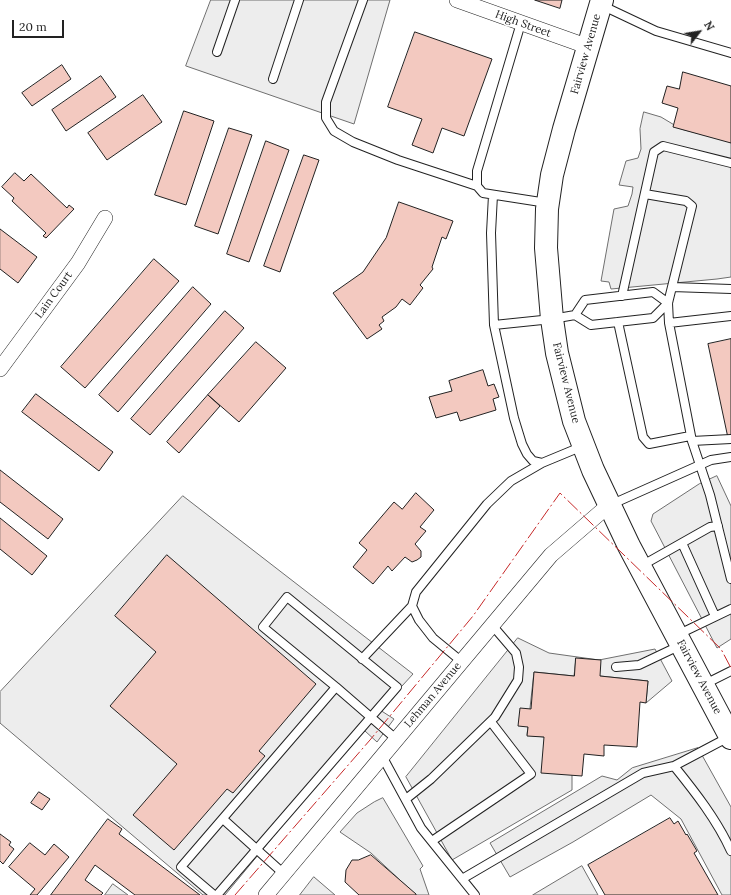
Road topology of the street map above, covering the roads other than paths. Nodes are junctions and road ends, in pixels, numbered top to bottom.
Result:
1 (235, 0) edge
2 (299, 0) edge
3 (363, 0) edge
4 (457, 0) edge
5 (601, 2) edge
6 (521, 23) junction
7 (588, 47) junction
8 (216, 52) dead end
9 (731, 52) edge
10 (273, 79) dead end
11 (731, 163) edge
12 (477, 186) junction
13 (645, 194) junction
14 (493, 195) junction
15 (547, 203) junction
16 (105, 218) dead end
17 (672, 287) junction
18 (731, 289) edge
19 (622, 296) junction
20 (668, 303) junction
21 (575, 315) junction
22 (731, 316) edge
23 (552, 319) junction
24 (618, 322) junction
25 (669, 323) junction
26 (494, 325) junction
27 (0, 369) edge
28 (691, 438) junction
29 (731, 439) edge
30 (583, 446) junction
31 (731, 457) edge
32 (542, 463) junction
33 (699, 465) junction
34 (609, 505) junction
35 (718, 526) junction
36 (682, 543) junction
37 (640, 566) junction
38 (731, 579) edge
39 (412, 606) junction
40 (731, 609) edge
41 (715, 616) junction
42 (492, 625) junction
43 (679, 640) junction
44 (362, 659) junction
45 (462, 661) junction
46 (616, 667) dead end
47 (731, 671) edge
48 (703, 685) junction
49 (336, 687) junction
50 (371, 718) junction
51 (491, 722) junction
52 (731, 737) edge
53 (396, 739) junction
54 (382, 756) junction
55 (674, 766) junction
56 (406, 799) junction
57 (223, 819) junction
58 (432, 841) junction
59 (257, 849) junction
60 (731, 851) edge
61 (284, 874) junction
62 (462, 879) junction
63 (214, 895) edge
64 (217, 895) edge
65 (266, 895) edge
66 (475, 895) edge

1 - 8 lane
2 - 10 lane
3 - 12 lane
4 - 6 street, High Street
5 - 7 main road, Fairview Avenue
5 - 9 lane
6 - 7 street, High Street
6 - 12 lane
7 - 15 main road, Fairview Avenue
11 - 13 lane
12 - 14 lane
13 - 17 lane
13 - 19 lane
14 - 15 lane
14 - 26 lane
15 - 23 main road, Fairview Avenue
16 - 27 street, Lain Court
17 - 18 lane
17 - 20 lane
19 - 20 lane
19 - 21 lane
20 - 24 lane
20 - 25 lane
21 - 23 lane
21 - 24 lane
22 - 25 lane
23 - 26 lane
23 - 30 main road, Fairview Avenue
24 - 28 lane
25 - 28 lane
26 - 32 lane
28 - 29 lane
28 - 33 lane
30 - 32 lane
30 - 34 main road, Fairview Avenue
31 - 33 lane
32 - 39 lane
33 - 34 lane
33 - 35 lane
34 - 37 main road, Fairview Avenue
34 - 42 street, Lehman Avenue
35 - 36 lane
35 - 38 lane
36 - 37 lane
36 - 41 lane
37 - 43 main road, Fairview Avenue
39 - 44 lane
39 - 45 lane
40 - 41 lane
41 - 43 lane
42 - 45 street, Lehman Avenue
42 - 51 lane
43 - 46 lane
43 - 48 main road, Fairview Avenue
44 - 49 lane
44 - 50 lane
45 - 53 street, Lehman Avenue
47 - 48 lane
48 - 52 main road, Fairview Avenue
49 - 50 lane
49 - 57 lane
50 - 53 lane
50 - 59 lane
51 - 56 lane
51 - 58 lane
52 - 55 lane
53 - 54 street, Lehman Avenue
54 - 56 lane
54 - 61 street, Lehman Avenue
55 - 60 lane
55 - 62 lane
56 - 58 lane
57 - 59 lane
57 - 63 lane
58 - 62 lane
59 - 61 lane
59 - 64 lane
61 - 65 street, Lehman Avenue
62 - 66 lane

